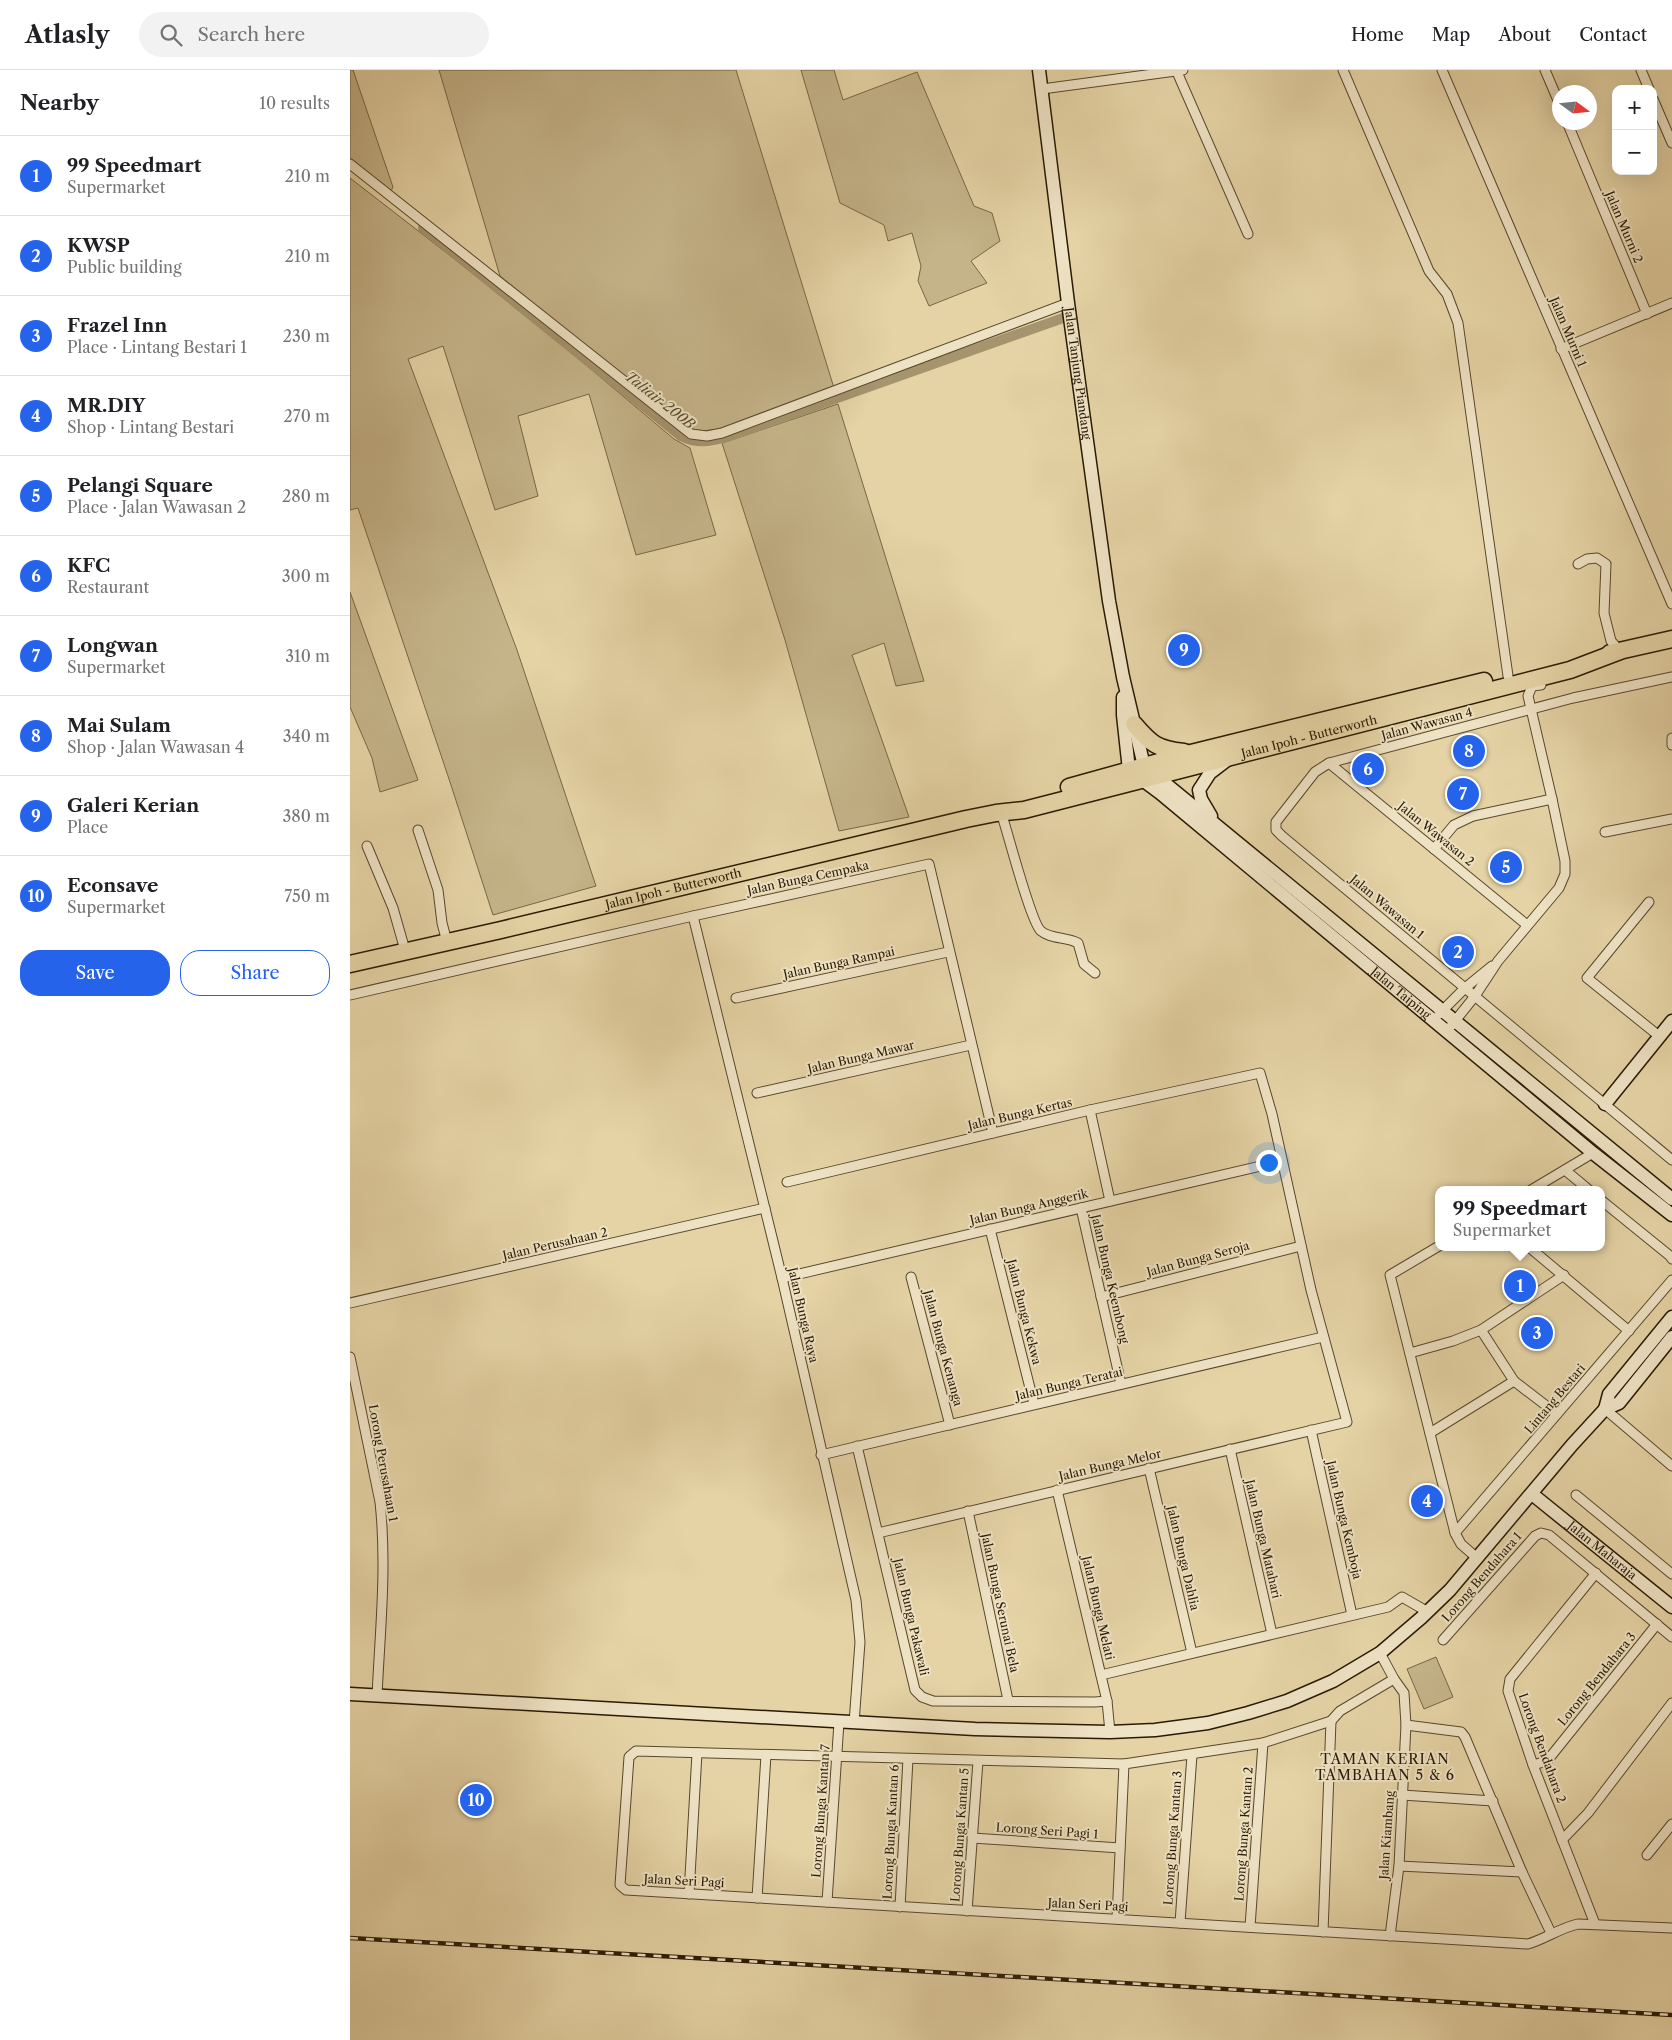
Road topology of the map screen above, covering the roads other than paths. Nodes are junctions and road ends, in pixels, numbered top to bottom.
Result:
1 (1039, 70) edge
2 (1342, 70) edge
3 (1442, 70) edge
4 (1545, 70) edge
5 (1641, 70) edge
6 (1180, 71) edge
7 (1647, 85) edge
8 (1552, 87) edge
9 (1042, 89) junction
10 (1657, 108) edge
11 (1570, 130) edge
12 (1672, 143) edge
13 (350, 164) edge
14 (1248, 234) dead end
15 (1068, 303) junction
16 (1672, 303) edge
17 (1647, 314) junction
18 (1561, 349) junction
19 (1578, 564) dead end
20 (1672, 604) edge
21 (1672, 639) edge
22 (1613, 642) junction
23 (1508, 676) junction
24 (1549, 676) junction
25 (1123, 677) junction
26 (1672, 677) edge
27 (1492, 691) junction
28 (1528, 696) junction
29 (1531, 709) junction
30 (1134, 724) junction
31 (1672, 738) edge
32 (1672, 745) edge
33 (1191, 753) junction
34 (1227, 760) junction
35 (1329, 763) junction
36 (1143, 773) junction
37 (1552, 798) junction
38 (999, 813) junction
39 (1672, 819) edge
40 (1216, 824) junction
41 (418, 830) dead end
42 (1604, 832) dead end
43 (367, 846) dead end
44 (1434, 849) junction
45 (1649, 902) dead end
46 (693, 916) junction
47 (1527, 925) junction
48 (447, 942) junction
49 (405, 950) junction
50 (948, 952) junction
51 (1498, 961) junction
52 (350, 964) edge
53 (1095, 973) dead end
54 (1465, 988) junction
55 (350, 995) edge
56 (1475, 996) junction
57 (736, 998) dead end
58 (1442, 1010) junction
59 (1433, 1020) junction
60 (1455, 1021) junction
61 (1672, 1021) edge
62 (1447, 1031) junction
63 (1659, 1036) junction
64 (971, 1045) junction
65 (757, 1093) dead end
66 (1605, 1104) junction
67 (1090, 1110) junction
68 (993, 1133) junction
69 (1593, 1152) junction
70 (1672, 1160) edge
71 (1282, 1161) junction
72 (1565, 1170) junction
73 (786, 1182) dead end
74 (1539, 1186) edge
75 (1584, 1186) edge
76 (1672, 1199) edge
77 (1110, 1201) junction
78 (1605, 1203) edge
79 (765, 1208) junction
80 (1081, 1208) junction
81 (1672, 1215) edge
82 (990, 1229) junction
83 (1301, 1246) junction
84 (1435, 1248) edge
85 (1534, 1251) edge
86 (1672, 1260) edge
87 (1564, 1275) junction
88 (911, 1277) dead end
89 (782, 1278) junction
90 (1672, 1280) edge
91 (1101, 1297) junction
92 (350, 1303) edge
93 (1672, 1318) edge
94 (1481, 1330) junction
95 (1629, 1331) junction
96 (1323, 1337) junction
97 (1672, 1337) edge
98 (1410, 1353) junction
99 (350, 1356) edge
100 (1514, 1381) junction
101 (1121, 1384) junction
102 (1033, 1400) dead end
103 (1605, 1409) junction
104 (1557, 1414) junction
105 (950, 1425) junction
106 (1311, 1430) junction
107 (1430, 1433) junction
108 (857, 1446) junction
109 (1230, 1449) junction
110 (821, 1455) junction
111 (1672, 1466) edge
112 (1150, 1468) junction
113 (1057, 1490) junction
114 (1532, 1494) junction
115 (1576, 1495) dead end
116 (968, 1512) junction
117 (878, 1533) junction
118 (1455, 1533) junction
119 (1477, 1558) junction
120 (1596, 1574) junction
121 (1672, 1574) edge
122 (1672, 1607) edge
123 (1428, 1612) junction
124 (1352, 1615) junction
125 (1657, 1624) junction
126 (1272, 1634) junction
127 (1672, 1637) edge
128 (1443, 1640) dead end
129 (1192, 1653) junction
130 (1380, 1653) junction
131 (1101, 1675) junction
132 (1394, 1679) junction
133 (350, 1694) edge
134 (377, 1696) junction
135 (1008, 1700) junction
136 (1107, 1701) junction
137 (1672, 1703) edge
138 (1331, 1721) junction
139 (839, 1722) junction
140 (854, 1723) junction
141 (1406, 1725) junction
142 (1110, 1732) junction
143 (1263, 1743) junction
144 (697, 1753) junction
145 (766, 1755) junction
146 (1192, 1755) junction
147 (838, 1757) junction
148 (908, 1759) junction
149 (978, 1761) junction
150 (1124, 1764) junction
151 (1533, 1765) junction
152 (1402, 1796) junction
153 (1493, 1801) junction
154 (1671, 1828) edge
155 (972, 1838) junction
156 (1562, 1840) junction
157 (1120, 1848) junction
158 (1647, 1855) dead end
159 (1399, 1866) junction
160 (1522, 1872) junction
161 (689, 1894) junction
162 (757, 1898) junction
163 (827, 1902) junction
164 (900, 1907) junction
165 (967, 1911) junction
166 (1117, 1919) junction
167 (1180, 1923) junction
168 (1594, 1924) junction
169 (1250, 1927) junction
170 (1672, 1928) edge
171 (1323, 1932) junction
172 (1551, 1933) junction
173 (1390, 1936) junction

1 - 9 main road, Jalan Tanjung Piandang
2 - 23 street
3 - 18 street, Jalan Murni 1
4 - 8 street
5 - 7 street
6 - 9 street
6 - 14 street
9 - 15 main road, Jalan Tanjung Piandang
10 - 12 street
11 - 17 street, Jalan Murni 2
13 - 15 street
15 - 25 main road, Jalan Tanjung Piandang
16 - 17 street
17 - 18 street
18 - 20 street, Jalan Murni 1
19 - 22 street
21 - 22 highway, Jalan Ipoh - Butterworth
22 - 23 highway, Jalan Ipoh - Butterworth
22 - 24 highway, Jalan Ipoh - Butterworth
23 - 33 highway, Jalan Ipoh - Butterworth
24 - 27 highway, Jalan Ipoh - Butterworth
24 - 28 street
25 - 30 main road, Jalan Tanjung Piandang
25 - 36 main road, Jalan Tanjung Piandang
26 - 29 street, Jalan Wawasan 4
27 - 28 street
27 - 34 highway, Jalan Ipoh - Butterworth
28 - 29 street
29 - 35 street, Jalan Wawasan 4
29 - 37 street
30 - 33 highway
30 - 36 main road, Jalan Tanjung Piandang
31 - 32 street
33 - 36 highway, Jalan Ipoh - Butterworth
34 - 36 highway, Jalan Ipoh - Butterworth
34 - 40 main road
35 - 44 street, Jalan Wawasan 2
35 - 54 street, Jalan Wawasan 1
36 - 38 highway, Jalan Ipoh - Butterworth
36 - 40 main road, Jalan Taiping
36 - 59 main road, Jalan Taiping
37 - 44 street
37 - 47 street
38 - 48 highway, Jalan Ipoh - Butterworth
38 - 53 street
39 - 42 street
40 - 58 main road, Jalan Taiping
41 - 48 street
43 - 49 street
44 - 47 street, Jalan Wawasan 2
45 - 63 street
46 - 50 street, Jalan Bunga Cempaka
46 - 55 street, Jalan Bunga Cempaka
46 - 79 street, Jalan Bunga Raya
47 - 51 street
48 - 49 highway, Jalan Ipoh - Butterworth
49 - 52 highway, Jalan Ipoh - Butterworth
50 - 57 street, Jalan Bunga Rampai
50 - 64 street
51 - 54 street
51 - 56 street
54 - 56 street, Jalan Wawasan 1
54 - 58 street
56 - 60 street
56 - 66 street, Jalan Wawasan 1
58 - 59 street
58 - 60 main road, Jalan Taiping
59 - 62 main road, Jalan Taiping
60 - 62 street
60 - 76 main road, Jalan Taiping
61 - 63 main road
62 - 69 main road, Jalan Taiping
63 - 66 main road
64 - 65 street, Jalan Bunga Mawar
64 - 68 street
66 - 70 street, Jalan Wawasan 1
67 - 68 street, Jalan Bunga Kertas
67 - 71 street, Jalan Bunga Kertas
67 - 77 street
68 - 73 street, Jalan Bunga Kertas
69 - 72 street
69 - 81 main road, Jalan Taiping
71 - 77 street, Jalan Bunga Anggerik
71 - 83 street
72 - 74 street
72 - 75 street
77 - 80 street, Jalan Bunga Anggerik
78 - 86 street
79 - 89 street, Jalan Bunga Raya
79 - 92 street, Jalan Perusahaan 2
80 - 82 street, Jalan Bunga Anggerik
80 - 91 street, Jalan Bunga Keembong
82 - 89 street, Jalan Bunga Anggerik
82 - 102 street, Jalan Bunga Kekwa
83 - 91 street, Jalan Bunga Seroja
83 - 96 street
84 - 98 street
85 - 87 street
87 - 94 street
87 - 95 street
88 - 105 street, Jalan Bunga Kenanga
89 - 110 street, Jalan Bunga Raya
90 - 95 street, Lintang Bestari
91 - 101 street, Jalan Bunga Keembong
93 - 103 main road
94 - 98 street
94 - 100 street
95 - 104 street, Lintang Bestari
96 - 101 street, Jalan Bunga Teratai
96 - 106 street, Jalan Bunga Melor
97 - 103 main road
98 - 107 street
99 - 134 street, Lorong Perusahaan 1
100 - 104 street
100 - 107 street
101 - 105 street, Jalan Bunga Teratai
103 - 111 street
103 - 114 main road
104 - 118 street, Lintang Bestari
105 - 108 street, Jalan Bunga Teratai
106 - 109 street, Jalan Bunga Melor
106 - 124 street, Jalan Bunga Kemboja
107 - 118 street
108 - 110 street, Jalan Bunga Teratai
108 - 117 street, Jalan Bunga Pakawali
109 - 112 street, Jalan Bunga Melor
109 - 126 street, Jalan Bunga Matahari
110 - 140 street, Jalan Bunga Raya
112 - 113 street, Jalan Bunga Melor
112 - 129 street, Jalan Bunga Dahlia
113 - 116 street, Jalan Bunga Melor
113 - 131 street, Jalan Bunga Melati
114 - 119 main road
114 - 122 main road, Jalan Maharaja
115 - 121 street
116 - 117 street, Jalan Bunga Melor
116 - 135 street, Jalan Bunga Serunai Bela
117 - 135 street, Jalan Bunga Pakawali
118 - 119 street
119 - 123 main road
120 - 125 street
120 - 128 street, Lorong Bendahara 1
120 - 151 street, Lorong Bendahara 2
123 - 124 street
123 - 130 main road
124 - 126 street
125 - 127 street
125 - 151 street, Lorong Bendahara 3
126 - 129 street
129 - 131 street
130 - 132 street, Jalan Kiambang
130 - 142 main road
131 - 136 street, Jalan Bunga Melati
132 - 138 street
132 - 141 street, Jalan Kiambang
133 - 134 main road
134 - 139 main road
135 - 136 street, Jalan Bunga Pakawali
136 - 142 street, Jalan Bunga Melati
137 - 156 street
138 - 143 street
138 - 171 street
139 - 140 main road
139 - 147 street, Lorong Bunga Kantan 7
140 - 142 main road
141 - 152 street, Jalan Kiambang
141 - 153 street
143 - 146 street
143 - 169 street, Lorong Bunga Kantan 2
144 - 145 street
144 - 161 street
144 - 161 street, Jalan Seri Pagi
145 - 147 street
145 - 162 street
146 - 150 street
146 - 167 street, Lorong Bunga Kantan 3
147 - 148 street
147 - 163 street, Lorong Bunga Kantan 7
148 - 149 street
148 - 164 street, Lorong Bunga Kantan 6
149 - 150 street
149 - 155 street, Lorong Bunga Kantan 5
150 - 157 street
151 - 156 street, Lorong Bendahara 2
152 - 153 street
152 - 159 street, Jalan Kiambang
153 - 160 street
154 - 158 street
155 - 157 street, Lorong Seri Pagi 1
155 - 165 street, Lorong Bunga Kantan 5
156 - 168 street, Lorong Bendahara 2
157 - 166 street
159 - 160 street
159 - 173 street, Jalan Kiambang
160 - 172 street
161 - 162 street, Jalan Seri Pagi
162 - 163 street, Jalan Seri Pagi
163 - 164 street, Jalan Seri Pagi
164 - 165 street, Jalan Seri Pagi
165 - 166 street, Jalan Seri Pagi
166 - 167 street, Jalan Seri Pagi
167 - 169 street, Jalan Seri Pagi
168 - 170 street, Jalan Seri Pagi
168 - 172 street, Jalan Seri Pagi
169 - 171 street, Jalan Seri Pagi
171 - 173 street, Jalan Seri Pagi
172 - 173 street, Jalan Seri Pagi

